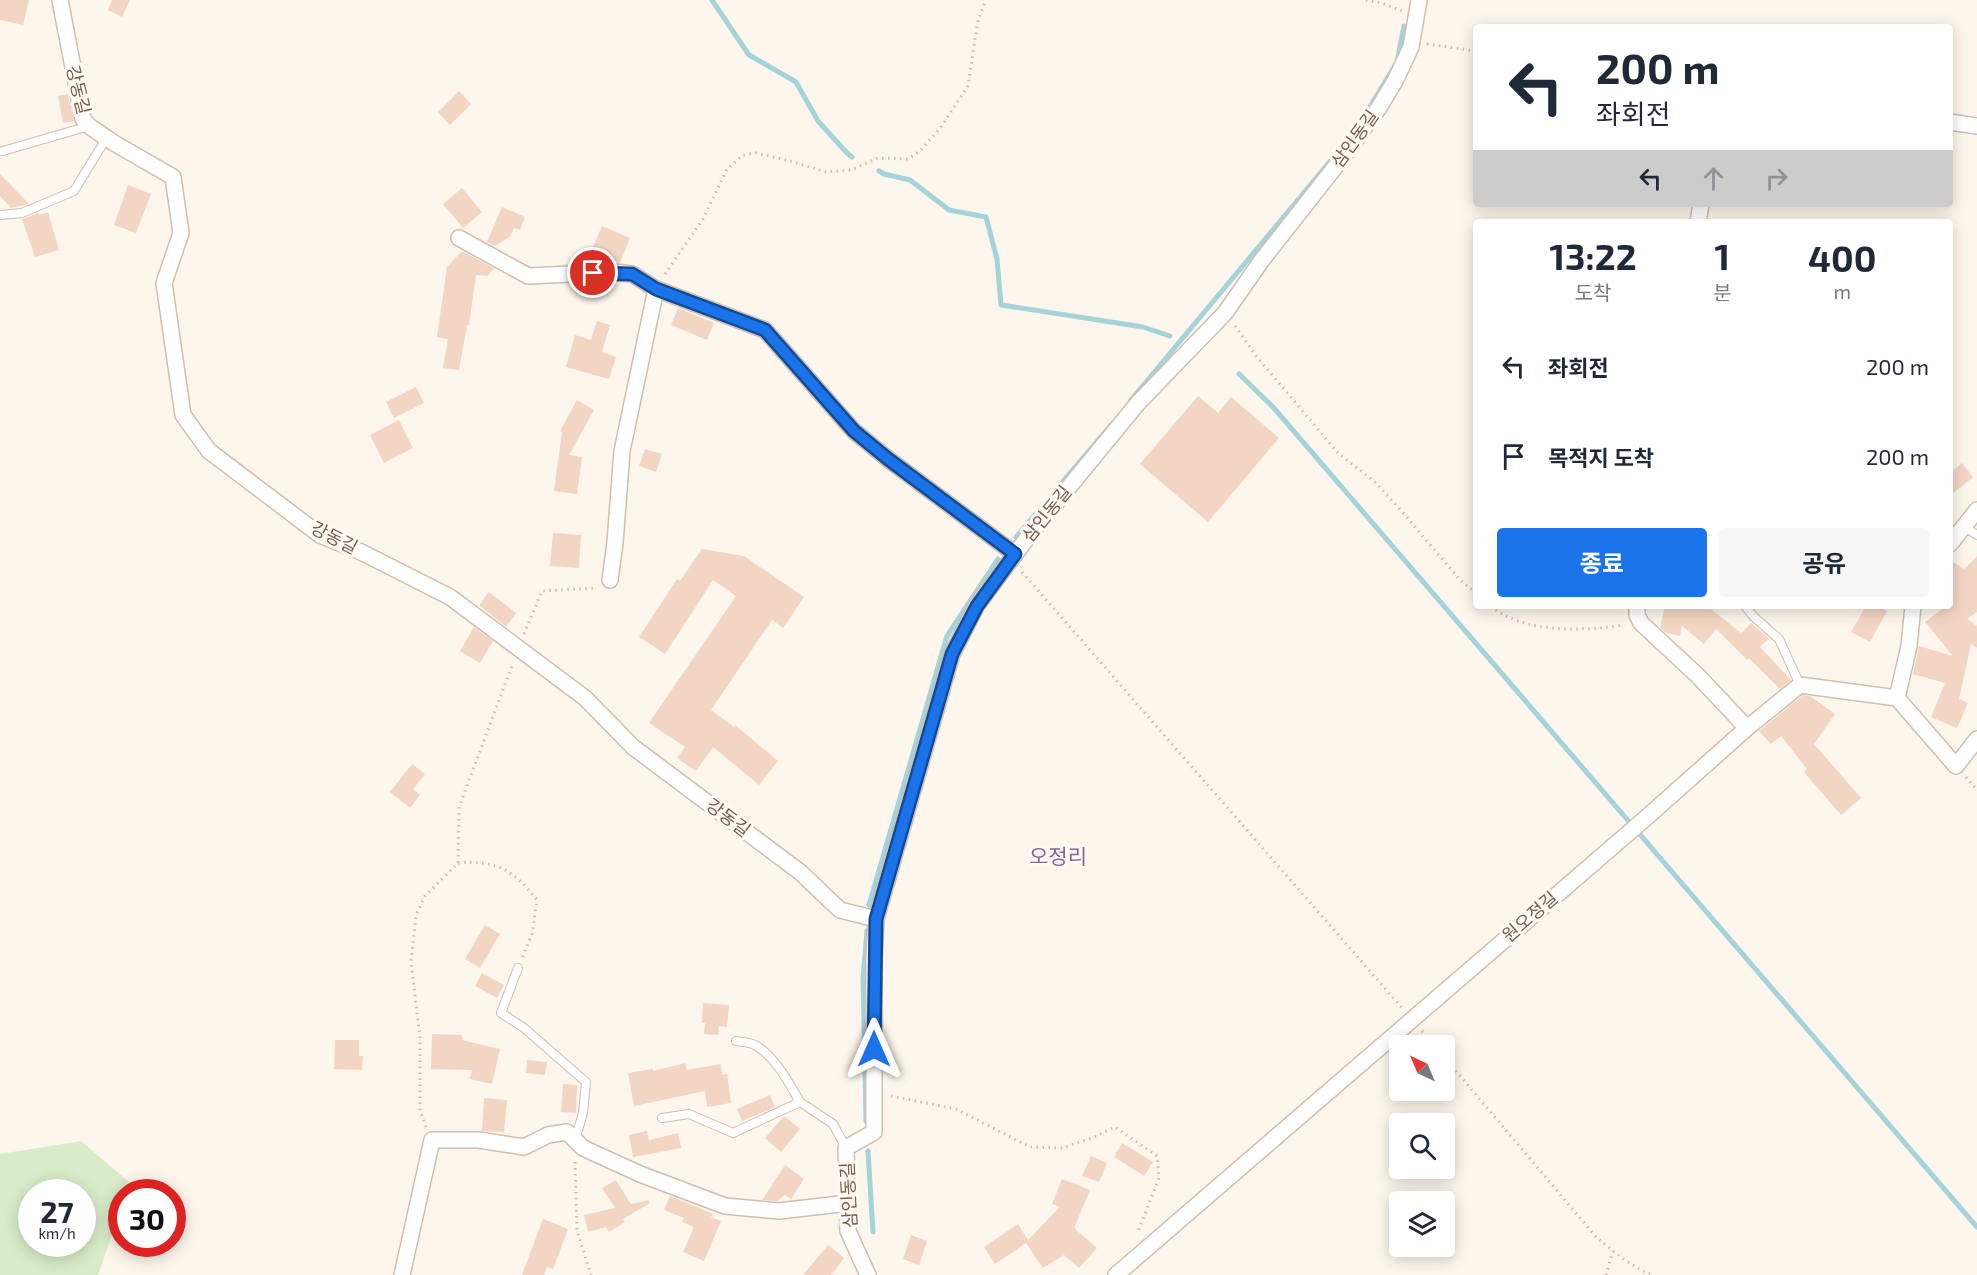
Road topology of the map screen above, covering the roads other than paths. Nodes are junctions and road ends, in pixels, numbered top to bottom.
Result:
1 (60, 0) edge
2 (1419, 0) edge
3 (1953, 122) edge
4 (89, 126) junction
5 (1977, 126) edge
6 (107, 137) junction
7 (3, 151) dead end
8 (0, 215) edge
9 (459, 238) dead end
10 (656, 289) junction
11 (1977, 510) edge
12 (1963, 526) junction
13 (1977, 535) edge
14 (1953, 540) edge
15 (1012, 557) junction
16 (610, 580) road end
17 (1637, 609) edge
18 (1747, 609) edge
19 (1910, 609) edge
20 (1800, 685) junction
21 (1897, 698) junction
22 (1748, 728) junction
23 (1977, 739) edge
24 (876, 919) junction
25 (518, 968) road end
26 (736, 1041) dead end
27 (800, 1102) junction
28 (662, 1118) dead end
29 (574, 1140) junction
30 (846, 1148) junction
31 (848, 1203) junction
32 (402, 1275) edge
33 (868, 1275) edge
34 (1116, 1275) edge

1 - 4 street, 강동길
2 - 15 street, 삼인동길
3 - 5 street
4 - 6 street, 강동길
4 - 7 lane
6 - 8 lane
6 - 24 street, 강동길
9 - 10 street
10 - 15 street
10 - 16 street
11 - 12 street
12 - 13 lane
12 - 14 street
15 - 24 street, 삼인동길
17 - 22 street
18 - 20 lane
19 - 21 street
20 - 21 street
20 - 22 street, 원오정길
21 - 23 street
22 - 34 street, 원오정길
24 - 30 street, 삼인동길
25 - 29 lane
26 - 27 lane
27 - 28 lane
27 - 30 lane
29 - 31 street
29 - 32 street
30 - 31 street, 삼인동길
31 - 33 street, 삼인동길

